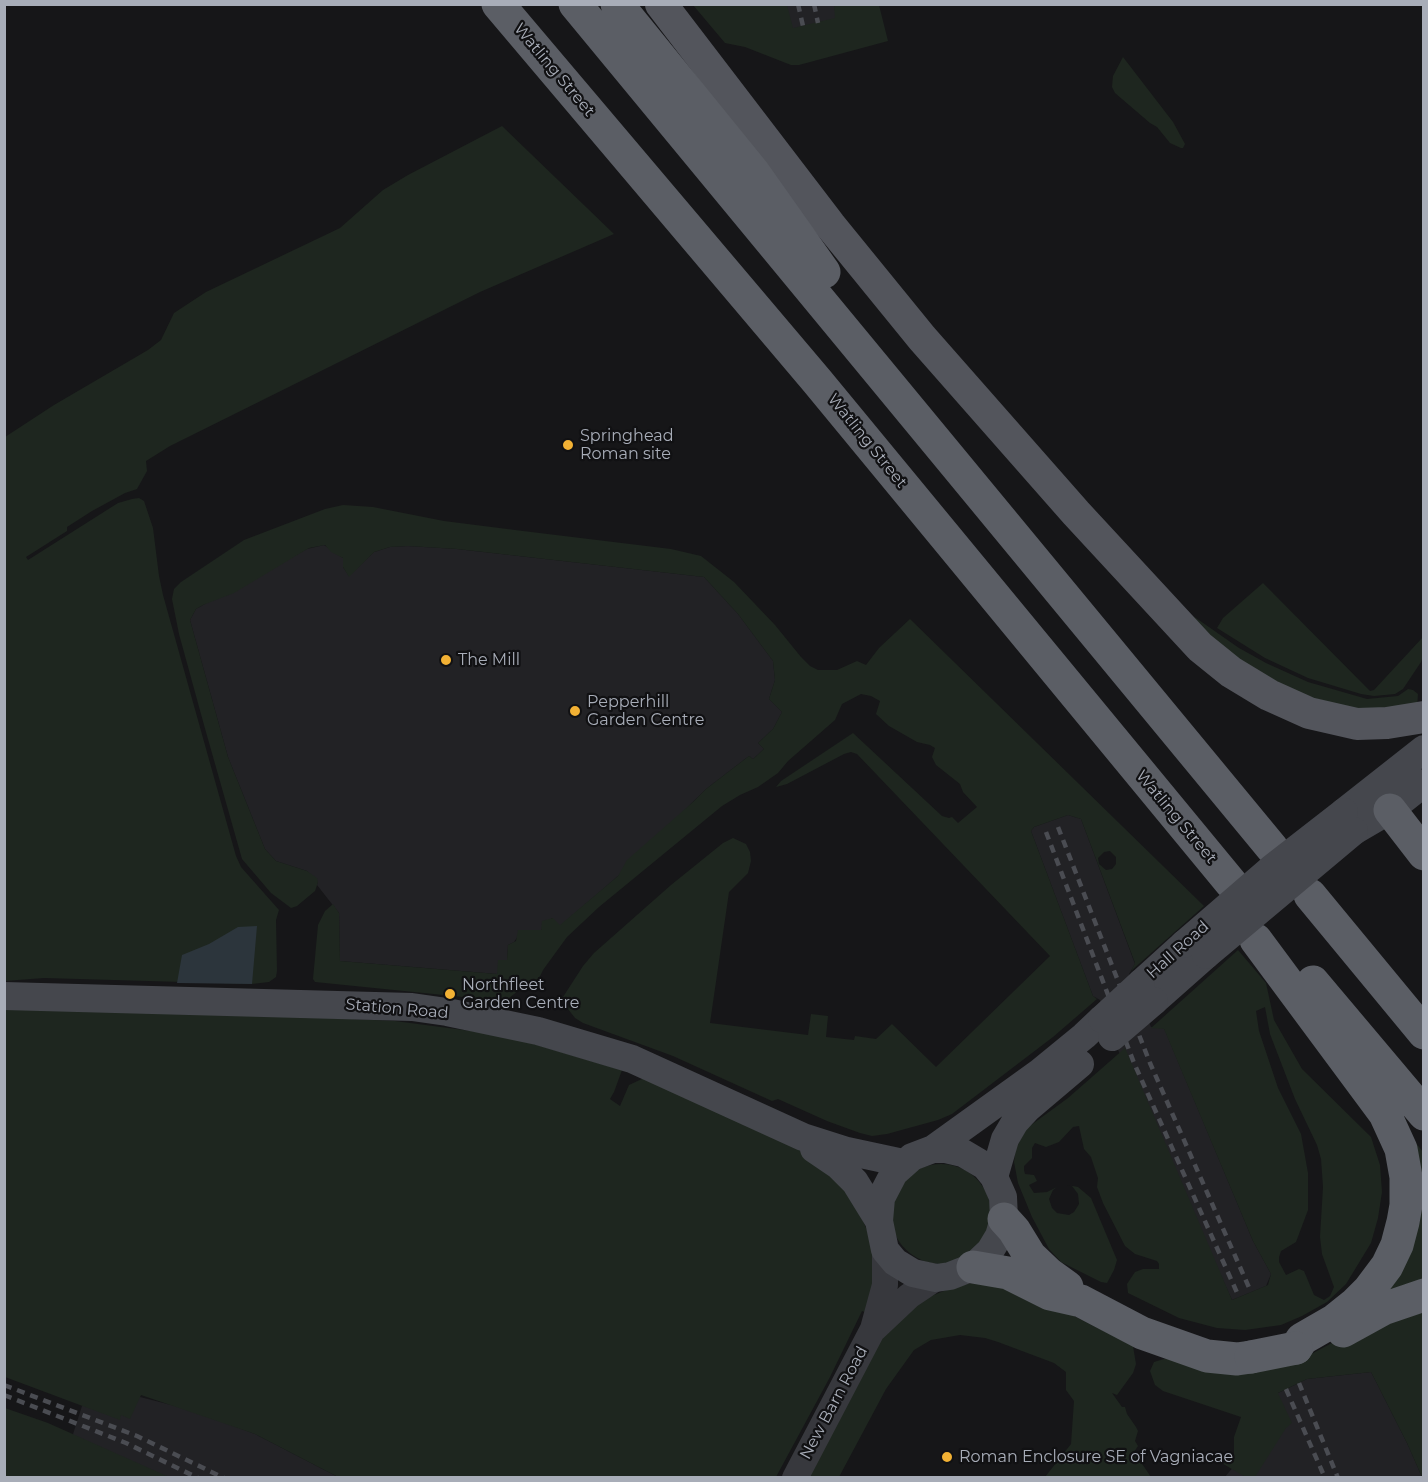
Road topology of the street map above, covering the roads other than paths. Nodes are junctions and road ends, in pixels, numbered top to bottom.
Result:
1 (498, 4) edge
2 (575, 4) edge
3 (602, 4) edge
4 (617, 4) edge
5 (661, 4) edge
6 (824, 272) junction
7 (1063, 594) junction
8 (1424, 717) edge
9 (1424, 748) edge
10 (1424, 783) edge
11 (1390, 810) junction
12 (1349, 819) junction
13 (1424, 854) edge
14 (1272, 858) junction
15 (1225, 888) dead end
16 (1310, 895) dead end
17 (1195, 949) junction
18 (4, 996) edge
19 (1107, 1028) junction
20 (1424, 1033) edge
21 (1424, 1114) edge
22 (803, 1137) junction
23 (933, 1149) junction
24 (903, 1163) junction
25 (994, 1177) junction
26 (1004, 1219) junction
27 (879, 1221) junction
28 (885, 1250) junction
29 (972, 1268) junction
30 (936, 1278) junction
31 (1424, 1295) edge
32 (1081, 1300) junction
33 (873, 1329) junction
34 (1296, 1348) junction
35 (795, 1478) edge

1 - 15 highway, Watling Street
2 - 7 highway
3 - 6 highway
4 - 6 highway
5 - 8 main road
6 - 7 highway
7 - 14 highway
9 - 12 main road, Hall Road
10 - 11 main road, Hall Road
11 - 12 main road, Hall Road
11 - 13 highway
12 - 14 main road, Hall Road, bridge
12 - 17 main road, Hall Road, bridge
14 - 17 main road, Hall Road, bridge
16 - 20 highway
17 - 19 main road, Hall Road, bridge
18 - 22 main road, Station Road
19 - 23 main road, Hall Road
19 - 25 main road, Hall Road
21 - 34 highway
22 - 24 main road, Station Road
22 - 27 main road, Station Road
23 - 24 main road
23 - 25 main road
24 - 27 main road
25 - 26 main road
26 - 29 main road
26 - 32 highway
27 - 28 main road
28 - 30 main road
28 - 33 street, New Barn Road
29 - 30 main road
29 - 32 highway
30 - 33 street, New Barn Road
31 - 34 highway
32 - 34 highway, bridge
33 - 35 street, New Barn Road

